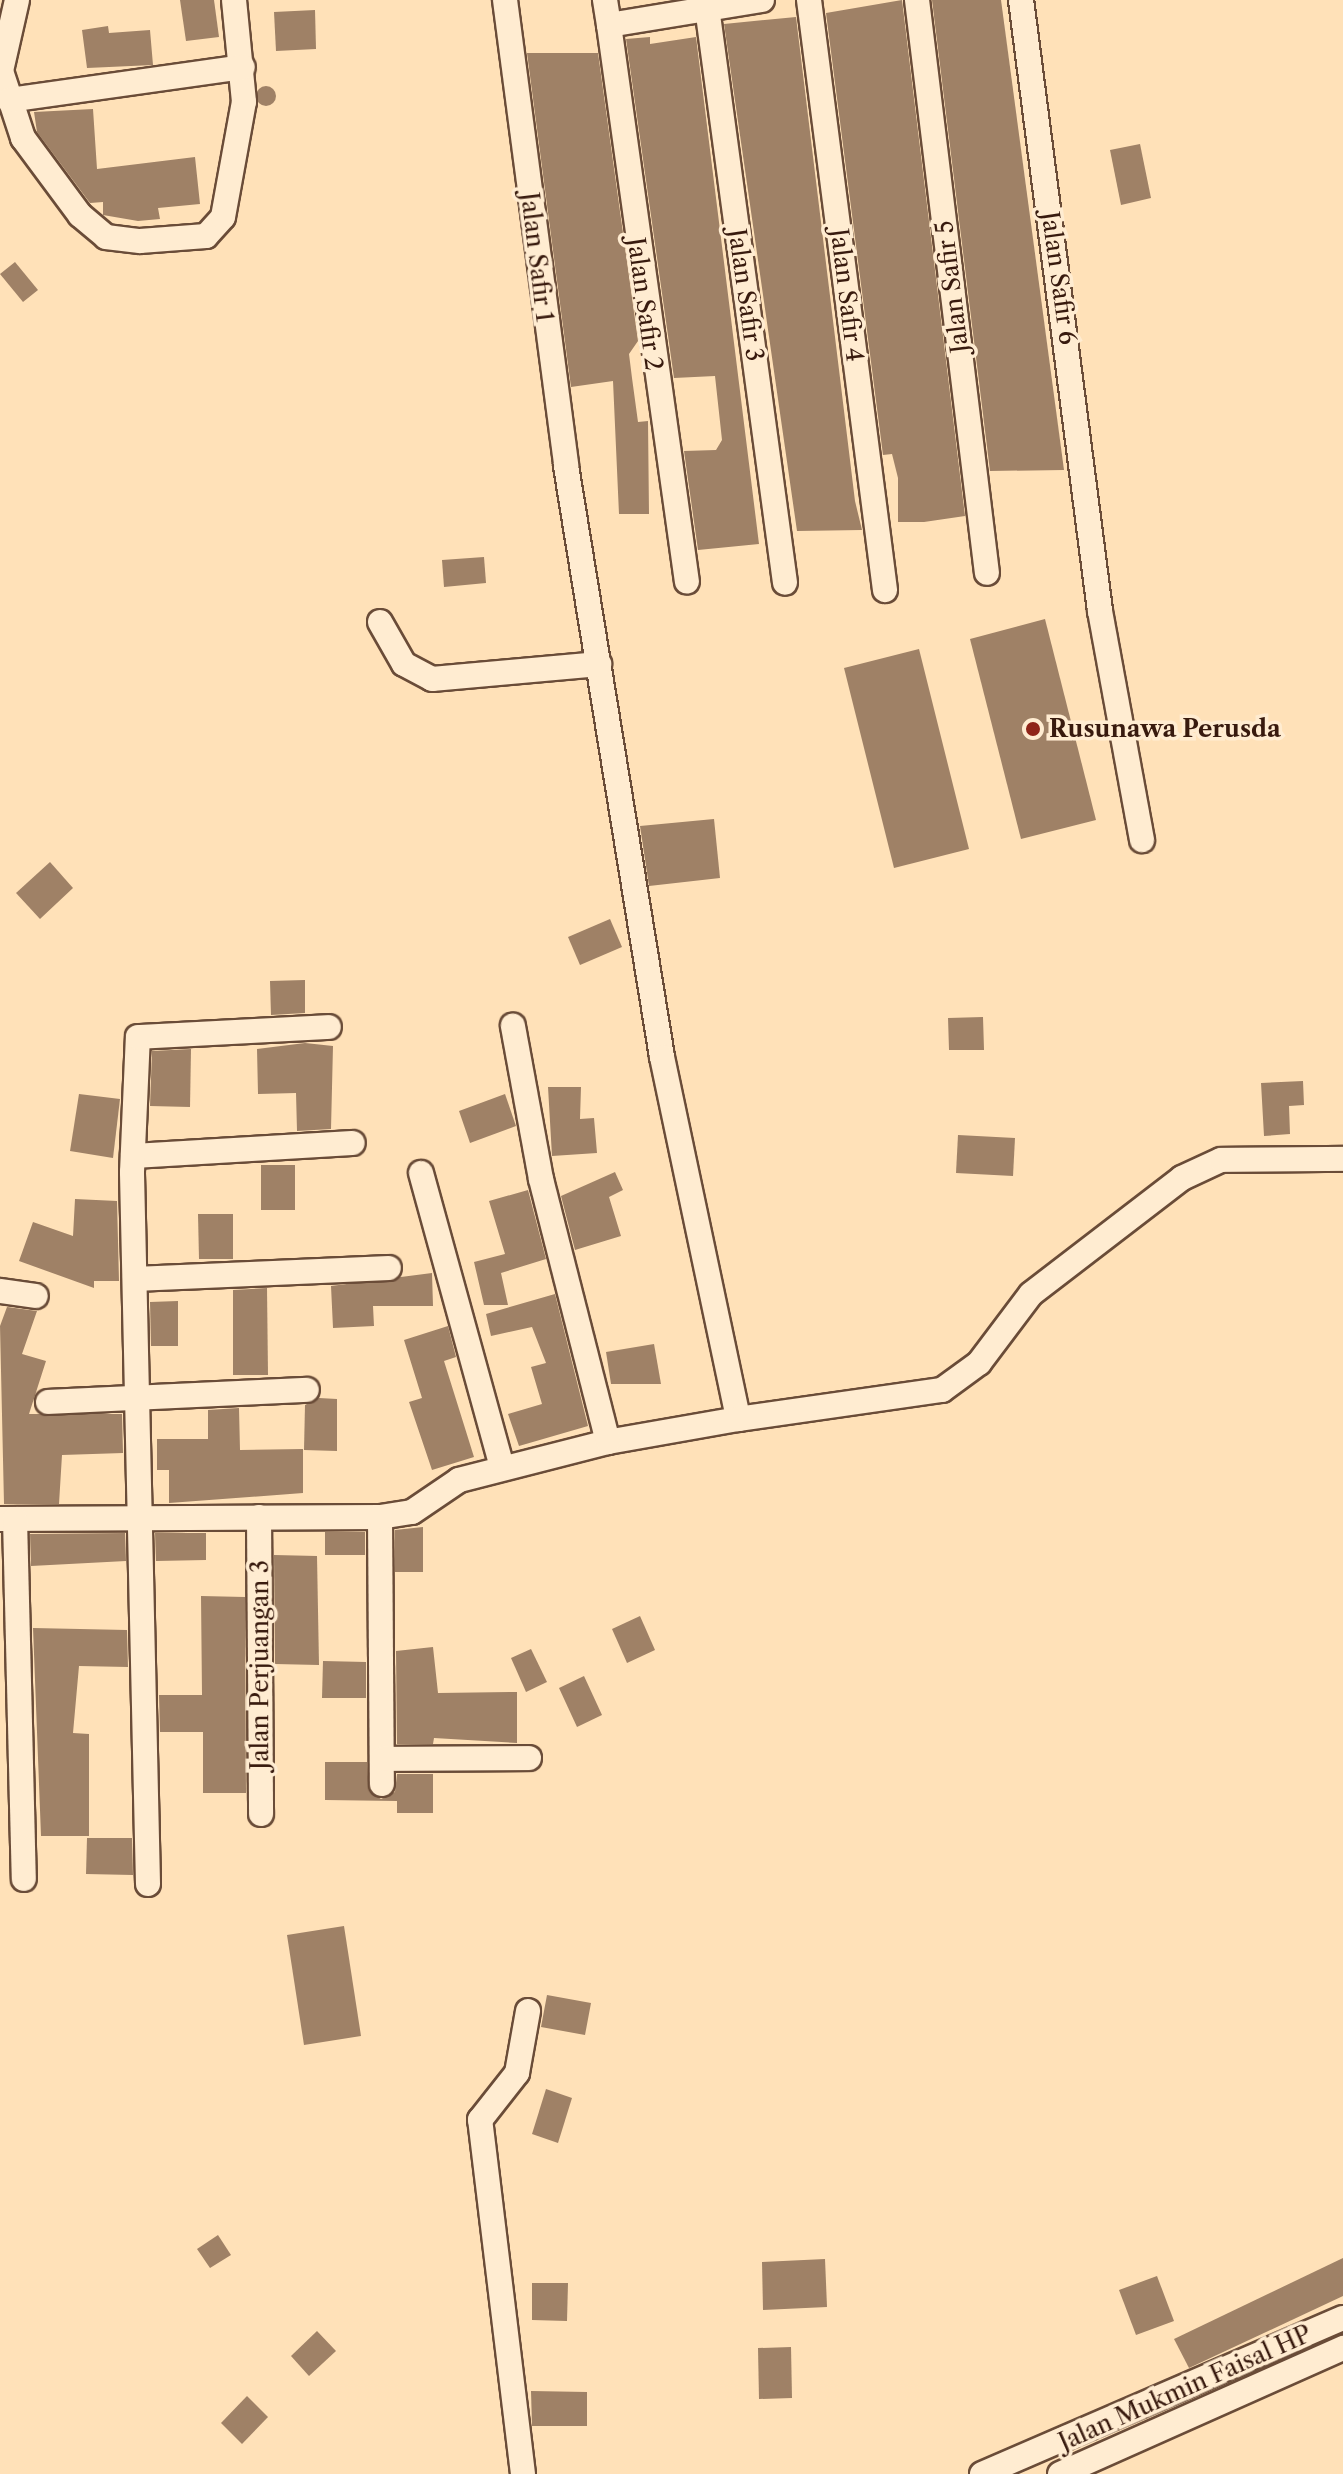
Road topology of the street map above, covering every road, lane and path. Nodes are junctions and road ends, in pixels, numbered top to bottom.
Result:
1 (17, 0) edge
2 (234, 0) edge
3 (505, 0) edge
4 (605, 0) edge
5 (762, 0) edge
6 (809, 0) edge
7 (917, 0) edge
8 (1021, 0) edge
9 (706, 4) edge
10 (609, 25) junction
11 (243, 67) junction
12 (9, 100) junction
13 (987, 573) dead end
14 (687, 582) dead end
15 (785, 583) dead end
16 (885, 590) dead end
17 (380, 622) dead end
18 (599, 664) junction
19 (1142, 840) dead end
20 (513, 1026) dead end
21 (329, 1027) dead end
22 (353, 1143) dead end
23 (133, 1156) junction
24 (1343, 1159) edge
25 (421, 1173) dead end
26 (389, 1268) dead end
27 (135, 1279) junction
28 (1, 1294) edge
29 (36, 1296) dead end
30 (307, 1390) dead end
31 (139, 1396) junction
32 (48, 1402) dead end
33 (738, 1419) junction
34 (608, 1442) junction
35 (502, 1468) junction
36 (138, 1517) junction
37 (259, 1517) junction
38 (380, 1517) junction
39 (8, 1519) edge
40 (529, 1758) dead end
41 (382, 1759) junction
42 (10, 1763) edge
43 (382, 1784) dead end
44 (261, 1814) dead end
45 (24, 1879) dead end
46 (148, 1884) dead end
47 (528, 2011) dead end
48 (1343, 2318) edge
49 (1343, 2348) edge
50 (523, 2474) edge
51 (982, 2474) edge
52 (1060, 2474) edge

1 - 12 street
2 - 11 street
3 - 18 street, Jalan Safir 1
4 - 10 street, Jalan Safir 2
5 - 9 street
6 - 16 street, Jalan Safir 4
7 - 13 street, Jalan Safir 5
8 - 19 street, Jalan Safir 6
9 - 10 street
9 - 15 street, Jalan Safir 3
10 - 14 street, Jalan Safir 2
11 - 12 street
11 - 12 street
17 - 18 street
18 - 33 street, Jalan Safir 1
20 - 34 street
21 - 23 street
22 - 23 street
23 - 27 street
24 - 33 street
25 - 35 street
26 - 27 street
27 - 31 street
28 - 29 street
30 - 31 street
31 - 32 street
31 - 36 street
33 - 34 street
34 - 35 street
35 - 38 street
36 - 37 street
36 - 39 street
36 - 46 street
37 - 38 street
37 - 44 street, Jalan Perjuangan 3
38 - 41 street
39 - 42 street
40 - 41 street
41 - 43 street
42 - 45 street
47 - 50 street
48 - 51 street, Jalan Mukmin Faisal HP
49 - 52 street, Jalan Mukmin Faisal HP

